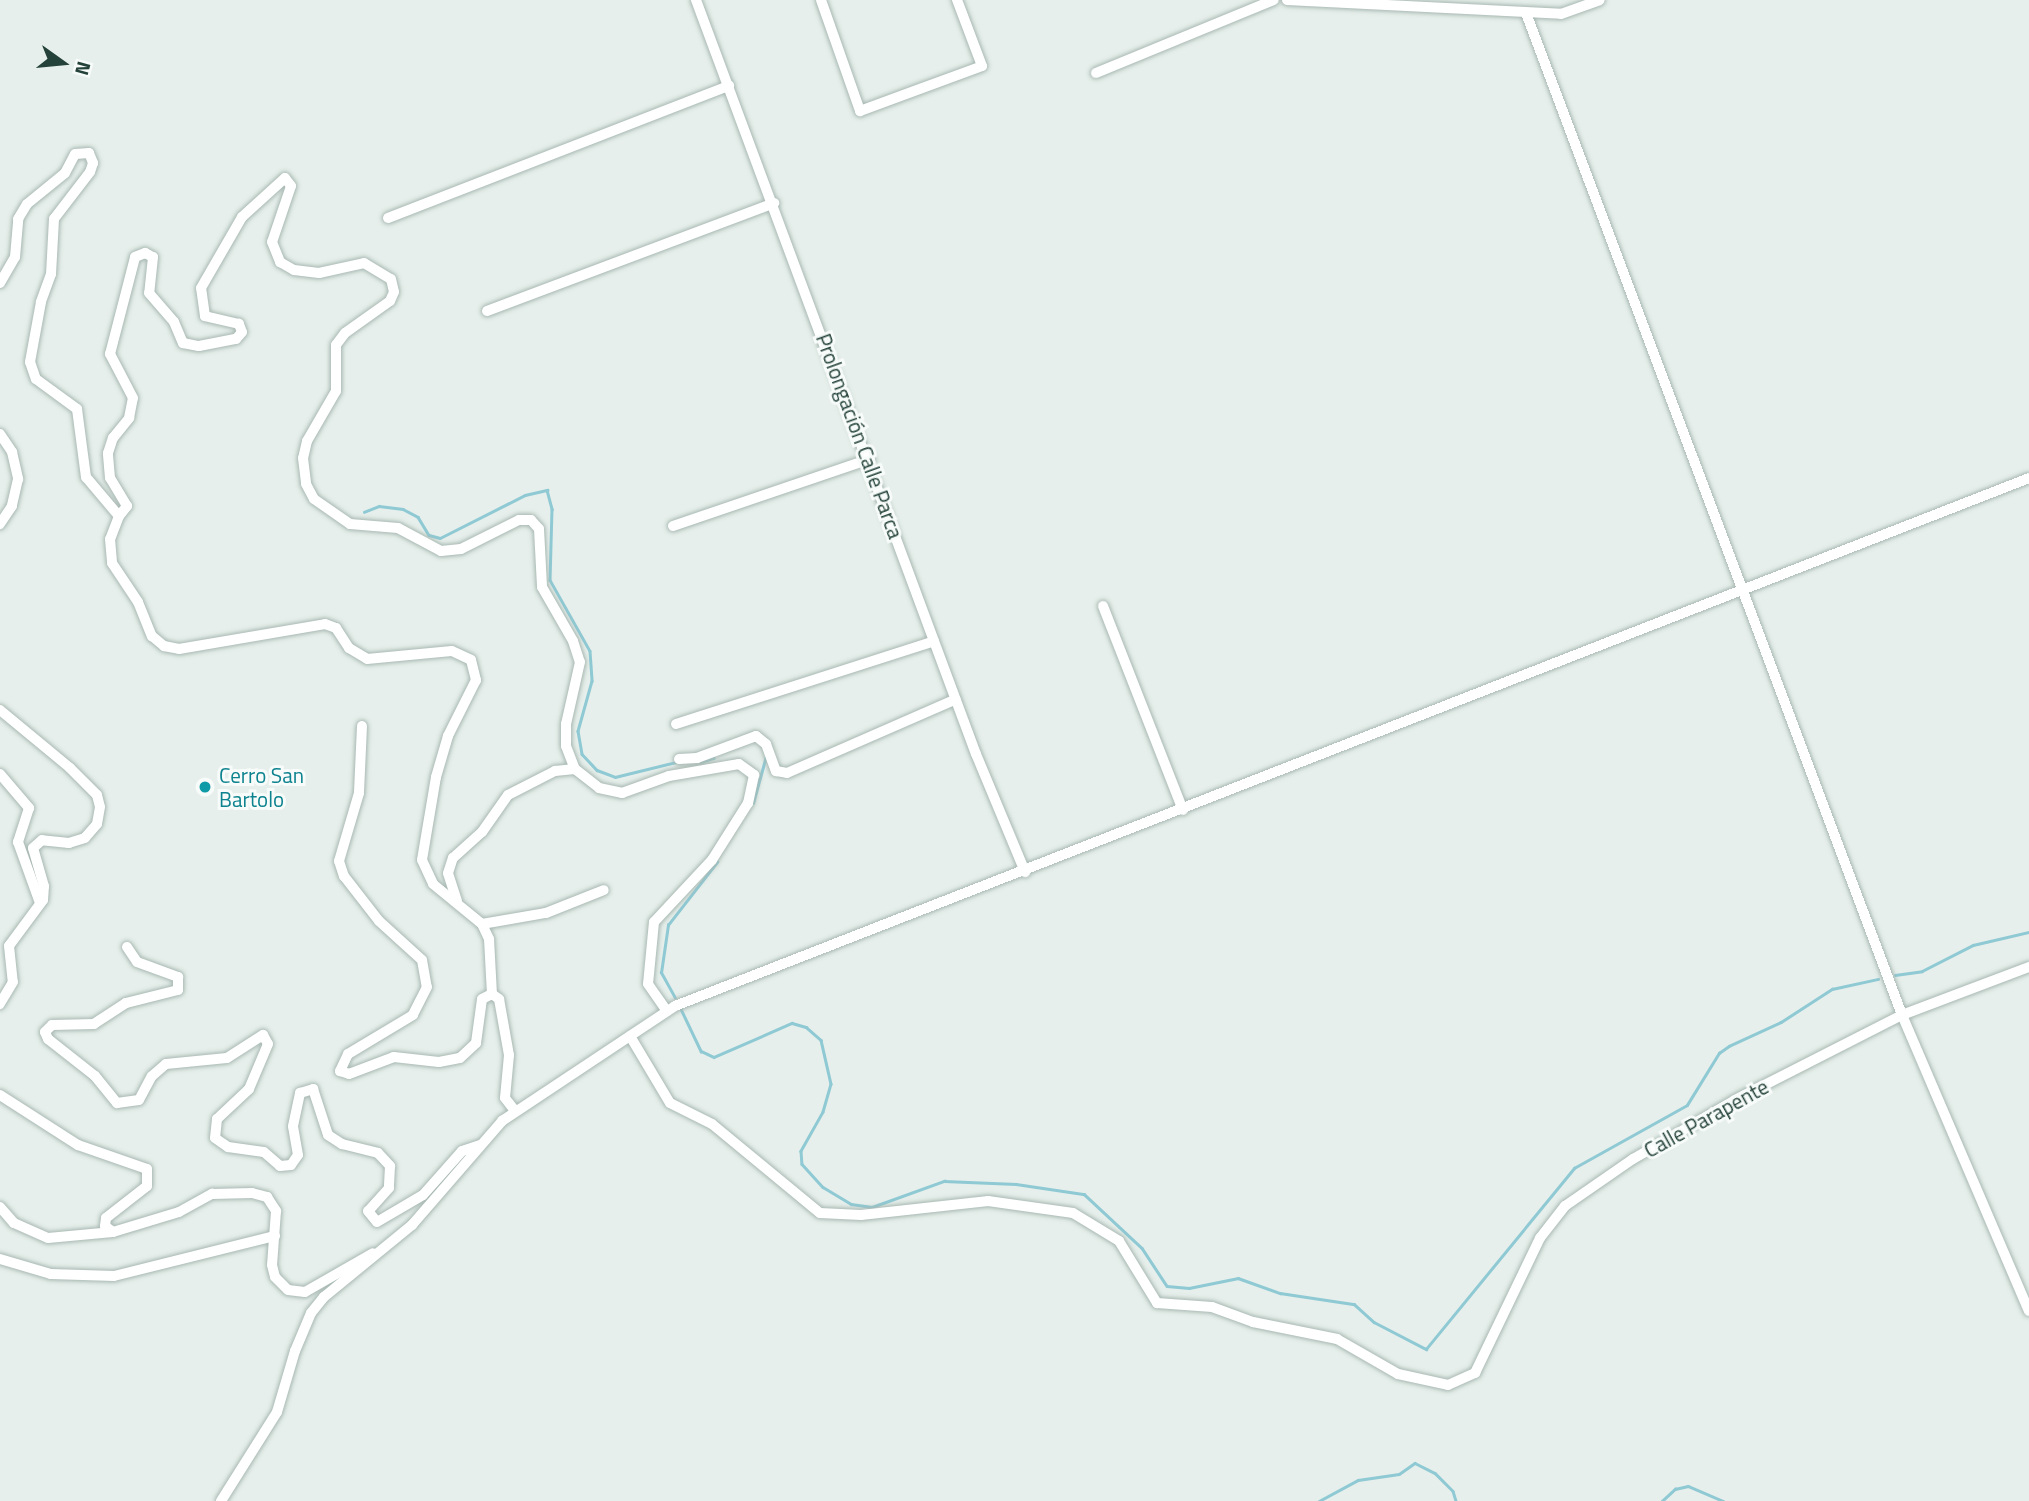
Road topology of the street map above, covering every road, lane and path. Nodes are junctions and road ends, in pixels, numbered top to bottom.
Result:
1 (696, 0) edge
2 (821, 0) edge
3 (957, 0) edge
4 (1274, 0) edge
5 (1287, 0) edge
6 (1600, 0) edge
7 (1526, 13) junction
8 (1096, 73) dead end
9 (729, 86) junction
10 (774, 203) junction
11 (388, 218) dead end
12 (0, 283) edge
13 (486, 311) dead end
14 (0, 434) edge
15 (870, 459) junction
16 (2029, 478) edge
17 (119, 516) junction
18 (0, 524) edge
19 (673, 526) dead end
20 (1740, 594) junction
21 (1102, 606) dead end
22 (934, 641) junction
23 (956, 699) junction
24 (0, 710) edge
25 (676, 724) dead end
26 (362, 726) dead end
27 (679, 759) dead end
28 (575, 769) junction
29 (0, 774) edge
30 (1183, 810) junction
31 (1025, 872) junction
32 (604, 890) dead end
33 (457, 901) junction
34 (41, 905) junction
35 (482, 924) junction
36 (127, 947) dead end
37 (2029, 967) edge
38 (492, 994) junction
39 (0, 1004) edge
40 (667, 1011) junction
41 (1902, 1015) junction
42 (630, 1036) junction
43 (0, 1095) edge
44 (515, 1111) junction
45 (480, 1145) junction
46 (0, 1207) edge
47 (113, 1232) junction
48 (275, 1236) junction
49 (386, 1248) junction
50 (0, 1259) edge
51 (2029, 1311) edge
52 (221, 1501) edge

1 - 9 street, Prolongación Calle Parca
2 - 3 street
4 - 8 street
5 - 7 street
6 - 7 street
7 - 20 street
9 - 10 street, Prolongación Calle Parca
9 - 11 street
10 - 13 street
10 - 15 street, Prolongación Calle Parca
12 - 17 street
14 - 18 street
15 - 19 street
15 - 22 street, Prolongación Calle Parca
16 - 20 street
17 - 28 street
17 - 33 street
20 - 30 street
20 - 41 street
21 - 30 street
22 - 23 street, Prolongación Calle Parca
22 - 25 street
23 - 27 street
23 - 31 street, Prolongación Calle Parca
24 - 34 street
26 - 38 street
28 - 33 street
28 - 40 street
29 - 34 street
30 - 31 street
31 - 40 street
32 - 35 street
33 - 35 street
34 - 39 street
35 - 38 street
36 - 45 street
37 - 41 street, Calle Parapente
38 - 44 street
40 - 42 street
41 - 42 street, Calle Parapente
41 - 51 street
42 - 44 street
43 - 47 street
44 - 45 street
45 - 49 street
46 - 47 street
47 - 48 street
48 - 49 street
48 - 50 street
49 - 52 street

